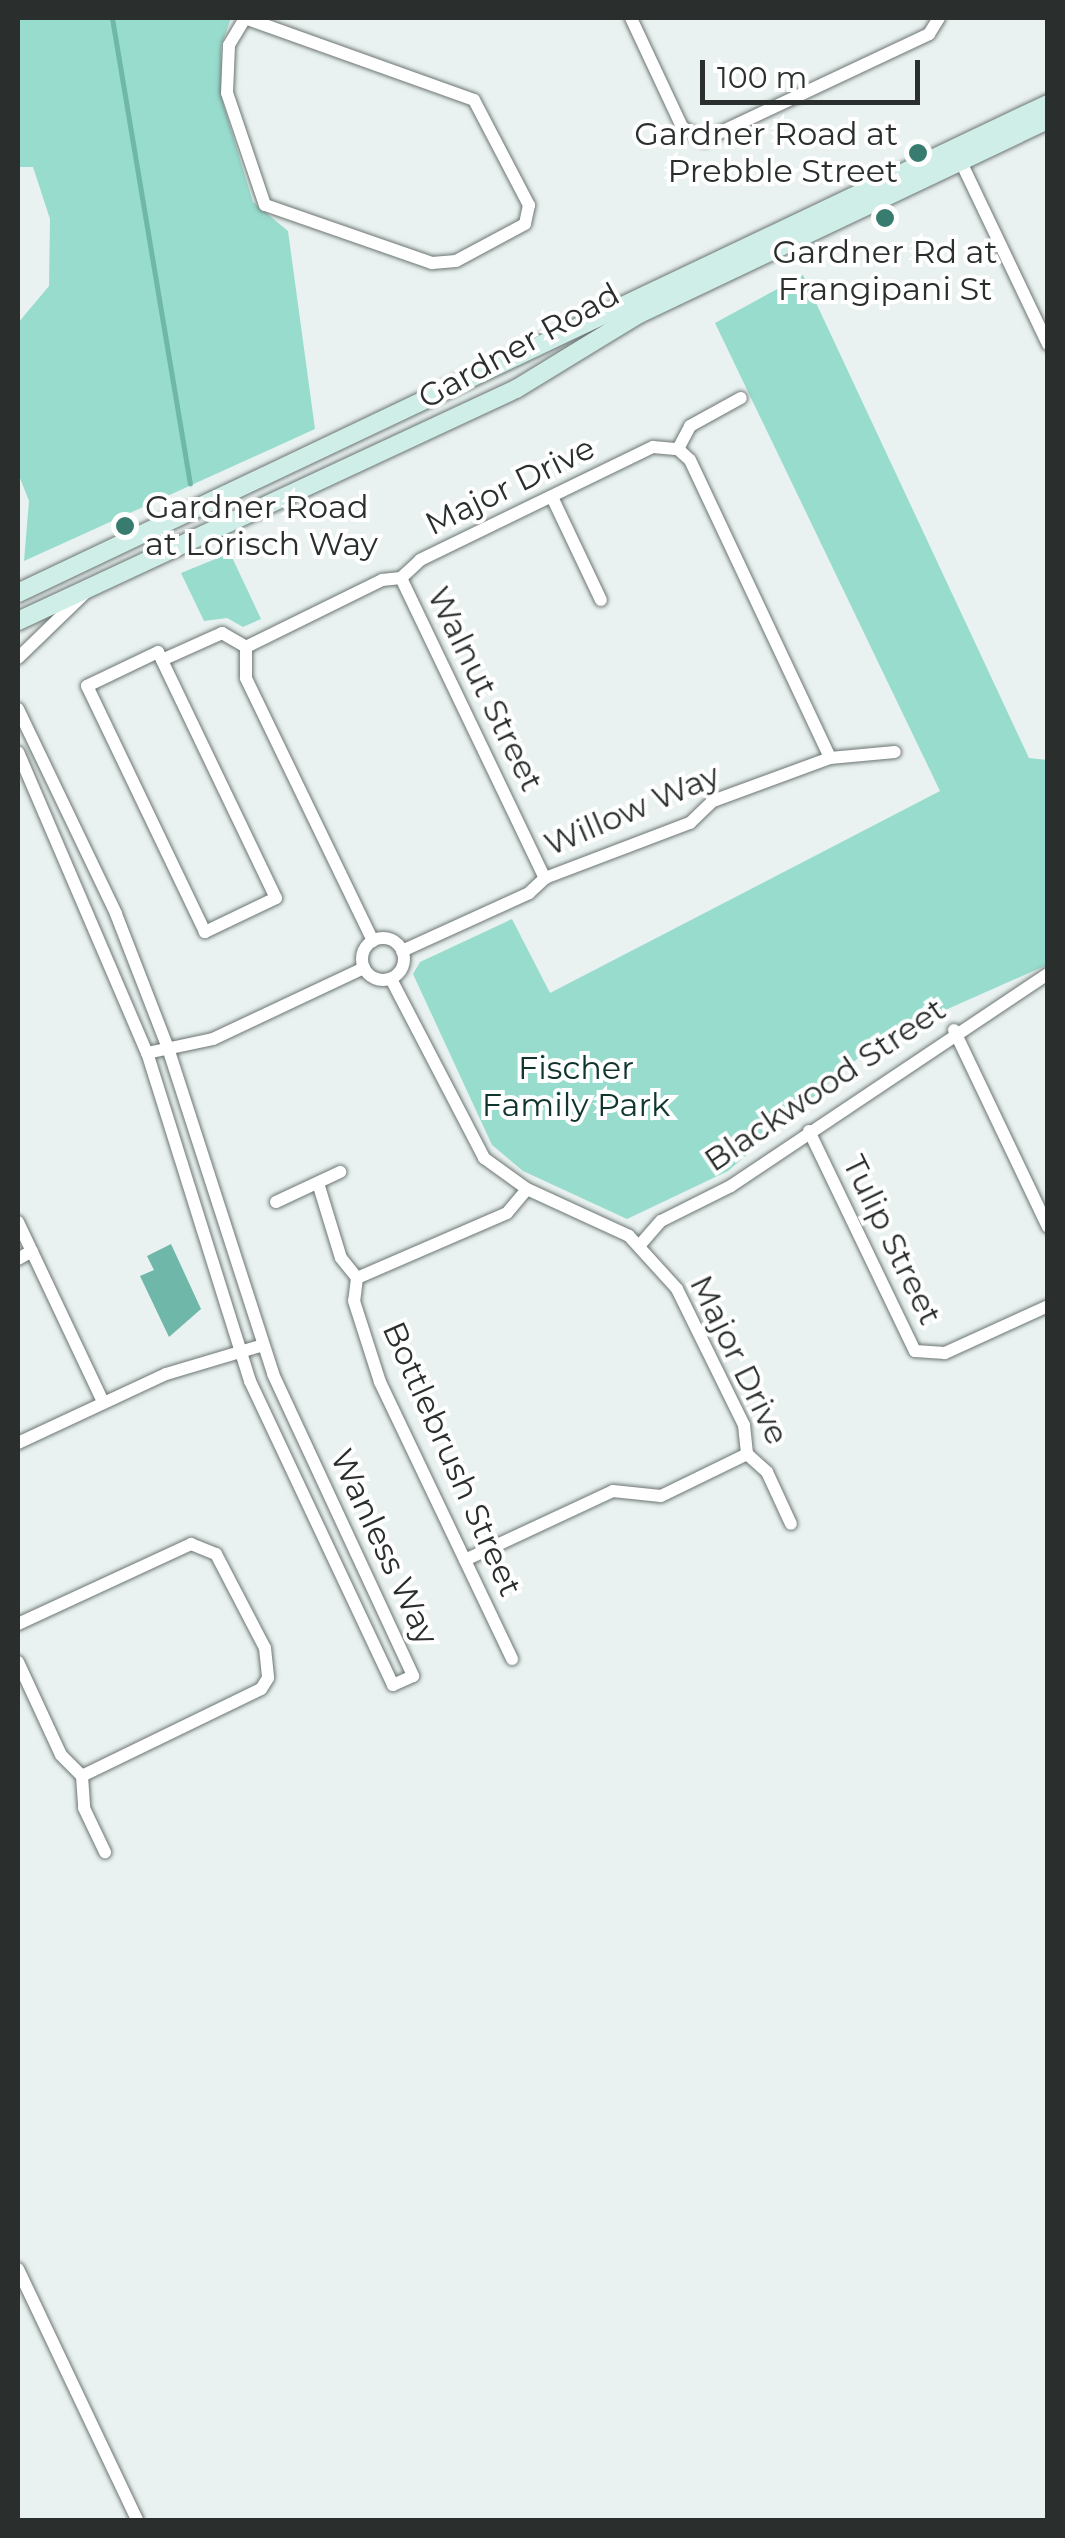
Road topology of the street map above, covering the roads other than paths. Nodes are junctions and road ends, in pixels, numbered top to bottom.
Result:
1 (245, 18) edge
2 (631, 18) edge
3 (940, 18) edge
4 (1048, 104) edge
5 (1048, 120) edge
6 (961, 162) junction
7 (1048, 344) edge
8 (742, 398) dead end
9 (678, 448) junction
10 (552, 497) junction
11 (401, 578) junction
12 (92, 587) junction
13 (19, 592) edge
14 (602, 600) dead end
15 (18, 621) edge
16 (246, 646) junction
17 (18, 658) edge
18 (162, 660) junction
19 (18, 709) edge
20 (18, 752) edge
21 (896, 752) dead end
22 (830, 758) junction
23 (545, 878) junction
24 (372, 941) junction
25 (402, 951) junction
26 (364, 968) junction
27 (1048, 974) edge
28 (391, 979) junction
29 (954, 1030) junction
30 (168, 1048) junction
31 (147, 1053) junction
32 (809, 1131) junction
33 (340, 1172) dead end
34 (318, 1183) junction
35 (527, 1189) junction
36 (276, 1202) dead end
37 (18, 1222) edge
38 (1048, 1227) edge
39 (639, 1246) junction
40 (32, 1252) junction
41 (18, 1258) edge
42 (358, 1278) junction
43 (1048, 1306) edge
44 (263, 1345) junction
45 (240, 1352) junction
46 (104, 1402) junction
47 (18, 1443) edge
48 (747, 1454) junction
49 (791, 1524) dead end
50 (466, 1560) junction
51 (18, 1624) edge
52 (512, 1659) dead end
53 (18, 1662) edge
54 (82, 1776) junction
55 (105, 1852) dead end
56 (18, 2269) edge
57 (137, 2520) edge

1 - 1 street
2 - 3 street
4 - 13 street, Gardner Road
5 - 6 street, Gardner Road
6 - 7 street
6 - 12 street, Gardner Road
8 - 9 street
9 - 10 street, Major Drive
9 - 22 street
10 - 11 street, Major Drive
10 - 14 street
11 - 16 street, Major Drive
11 - 23 street, Walnut Street
12 - 15 street, Gardner Road
12 - 17 street
16 - 18 street
16 - 24 street
18 - 18 street
19 - 30 street, Wanless Way
20 - 31 street, Wanless Way
21 - 22 street, Willow Way
22 - 23 street, Willow Way
23 - 25 street, Willow Way
24 - 25 street
24 - 26 street
25 - 28 street
26 - 28 street
26 - 30 street
27 - 29 street, Blackwood Street
28 - 35 street, Major Drive
29 - 32 street, Blackwood Street
29 - 38 street
30 - 31 street
30 - 44 street, Wanless Way
31 - 45 street, Wanless Way
32 - 39 street, Blackwood Street
32 - 43 street, Tulip Street
33 - 34 street
34 - 36 street
34 - 42 street
35 - 39 street, Major Drive
35 - 42 street
37 - 40 street
39 - 48 street, Major Drive
40 - 41 street
40 - 46 street
42 - 50 street, Bottlebrush Street
44 - 45 street
44 - 45 street, Wanless Way
45 - 46 street
46 - 47 street
48 - 49 street, Major Drive
48 - 50 street
50 - 52 street, Bottlebrush Street
51 - 54 street
53 - 54 street
54 - 55 street
56 - 57 street

